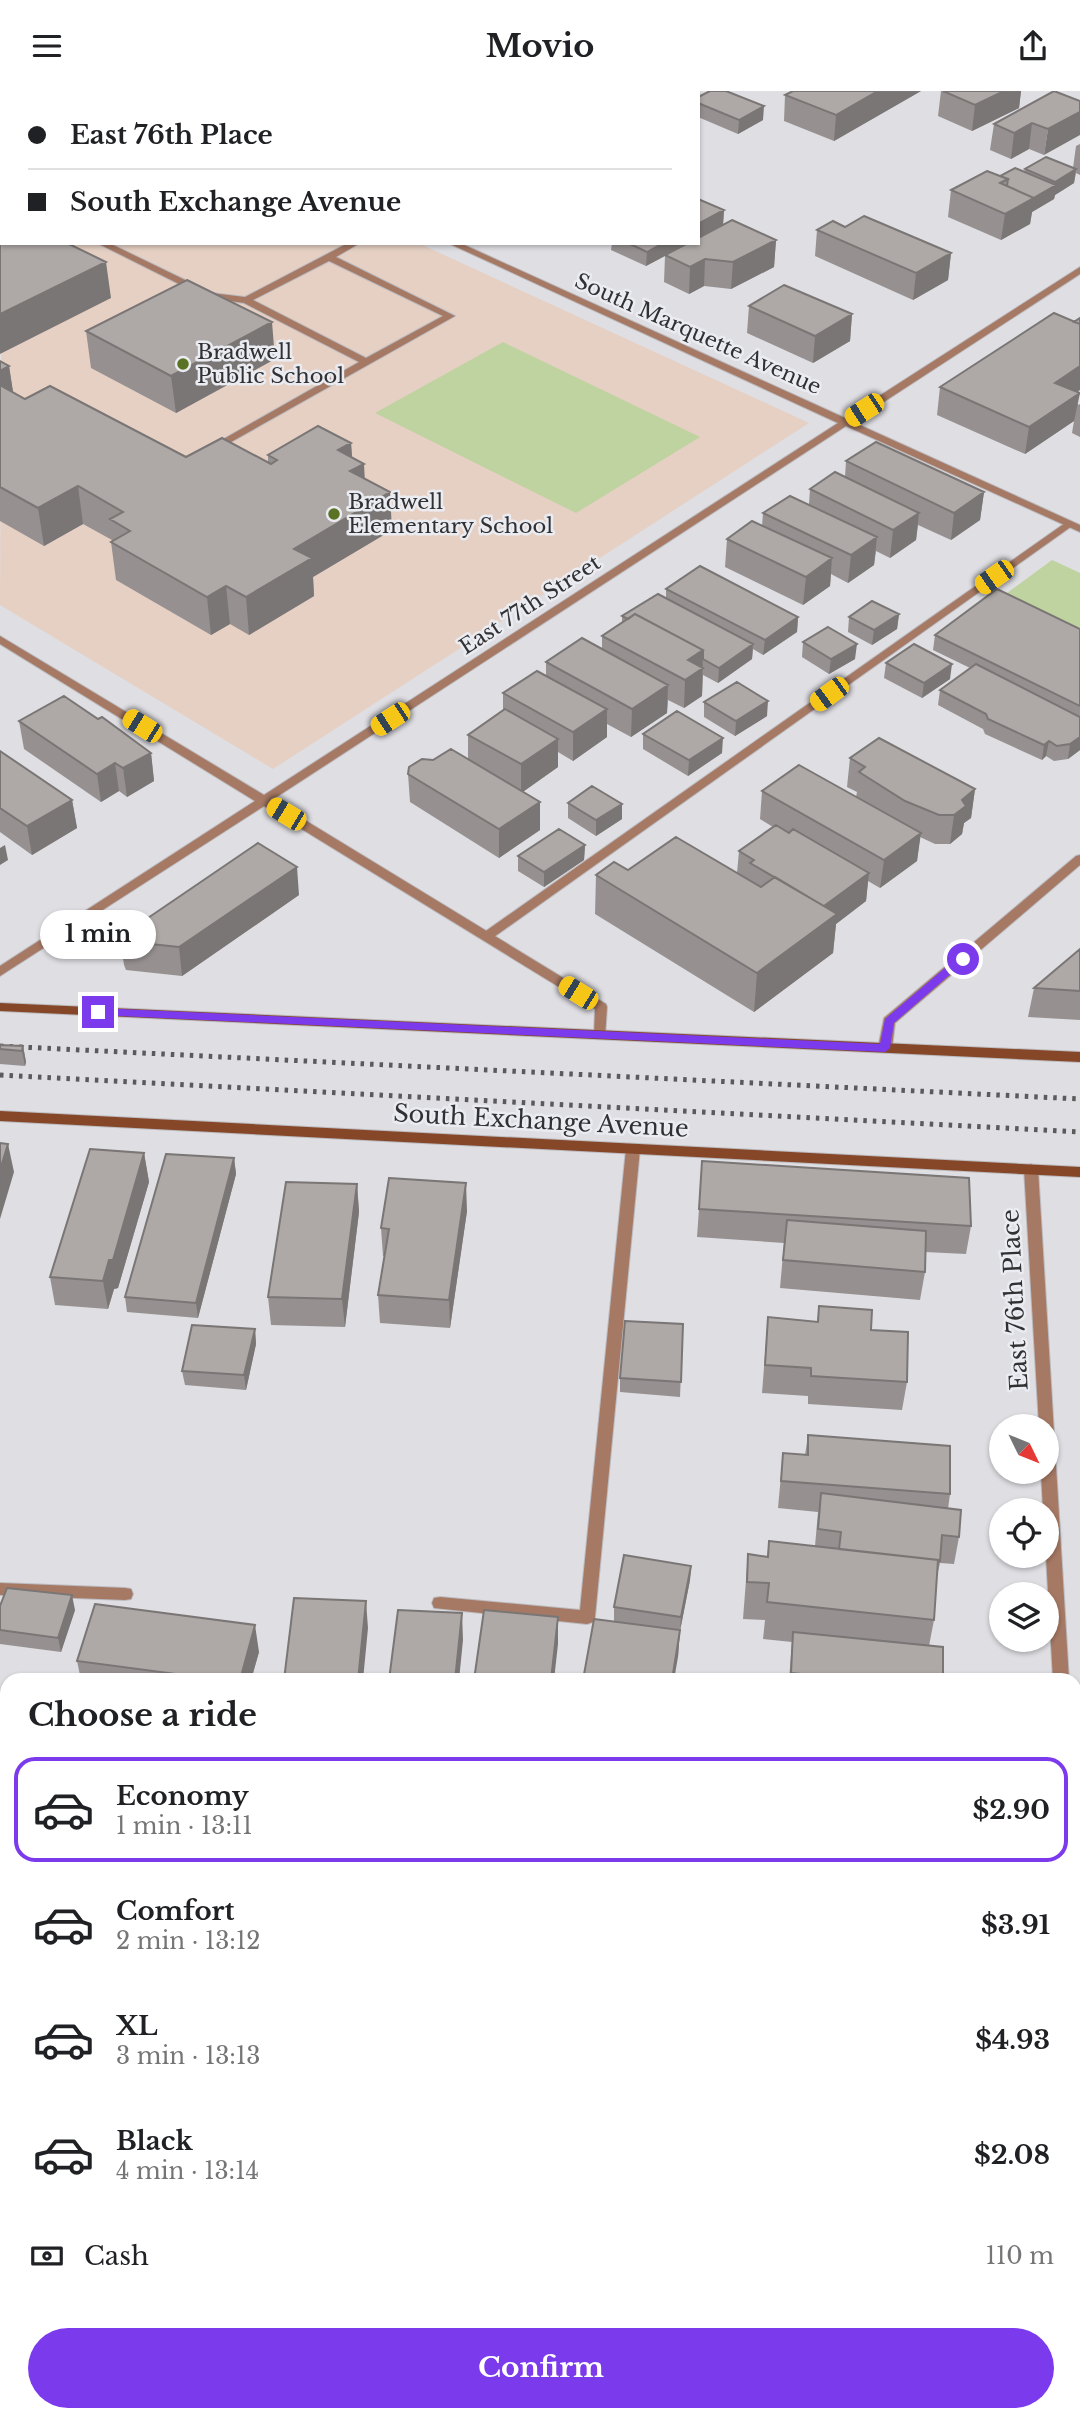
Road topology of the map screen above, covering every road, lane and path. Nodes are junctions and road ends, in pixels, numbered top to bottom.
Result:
1 (105, 245) edge
2 (352, 245) edge
3 (456, 245) edge
4 (328, 257) junction
5 (1080, 269) edge
6 (246, 300) junction
7 (366, 362) junction
8 (845, 422) junction
9 (224, 443) edge
10 (1068, 524) junction
11 (1080, 529) edge
12 (0, 639) edge
13 (263, 800) junction
14 (1080, 859) edge
15 (487, 936) junction
16 (0, 972) edge
17 (0, 1007) edge
18 (600, 1035) junction
19 (885, 1048) junction
20 (1080, 1057) edge
21 (0, 1116) edge
22 (633, 1149) junction
23 (1031, 1170) junction
24 (1080, 1172) edge
25 (0, 1589) edge
26 (125, 1594) dead end
27 (440, 1603) dead end
28 (1061, 1673) edge

1 - 6 street
2 - 4 street
3 - 8 street, South Marquette Avenue
4 - 6 street
4 - 7 street
5 - 8 street, East 77th Street
6 - 7 street
7 - 9 street
8 - 10 street, South Marquette Avenue
8 - 13 street, East 77th Street
10 - 11 street, South Marquette Avenue
10 - 15 street
12 - 13 street
13 - 15 street
13 - 16 street, East 77th Street
14 - 19 street
15 - 18 street
17 - 18 street
18 - 19 street
19 - 20 street
21 - 22 street, South Exchange Avenue
22 - 23 street, South Exchange Avenue
22 - 27 street
23 - 24 street, South Exchange Avenue
23 - 28 street, East 76th Place
25 - 26 street

